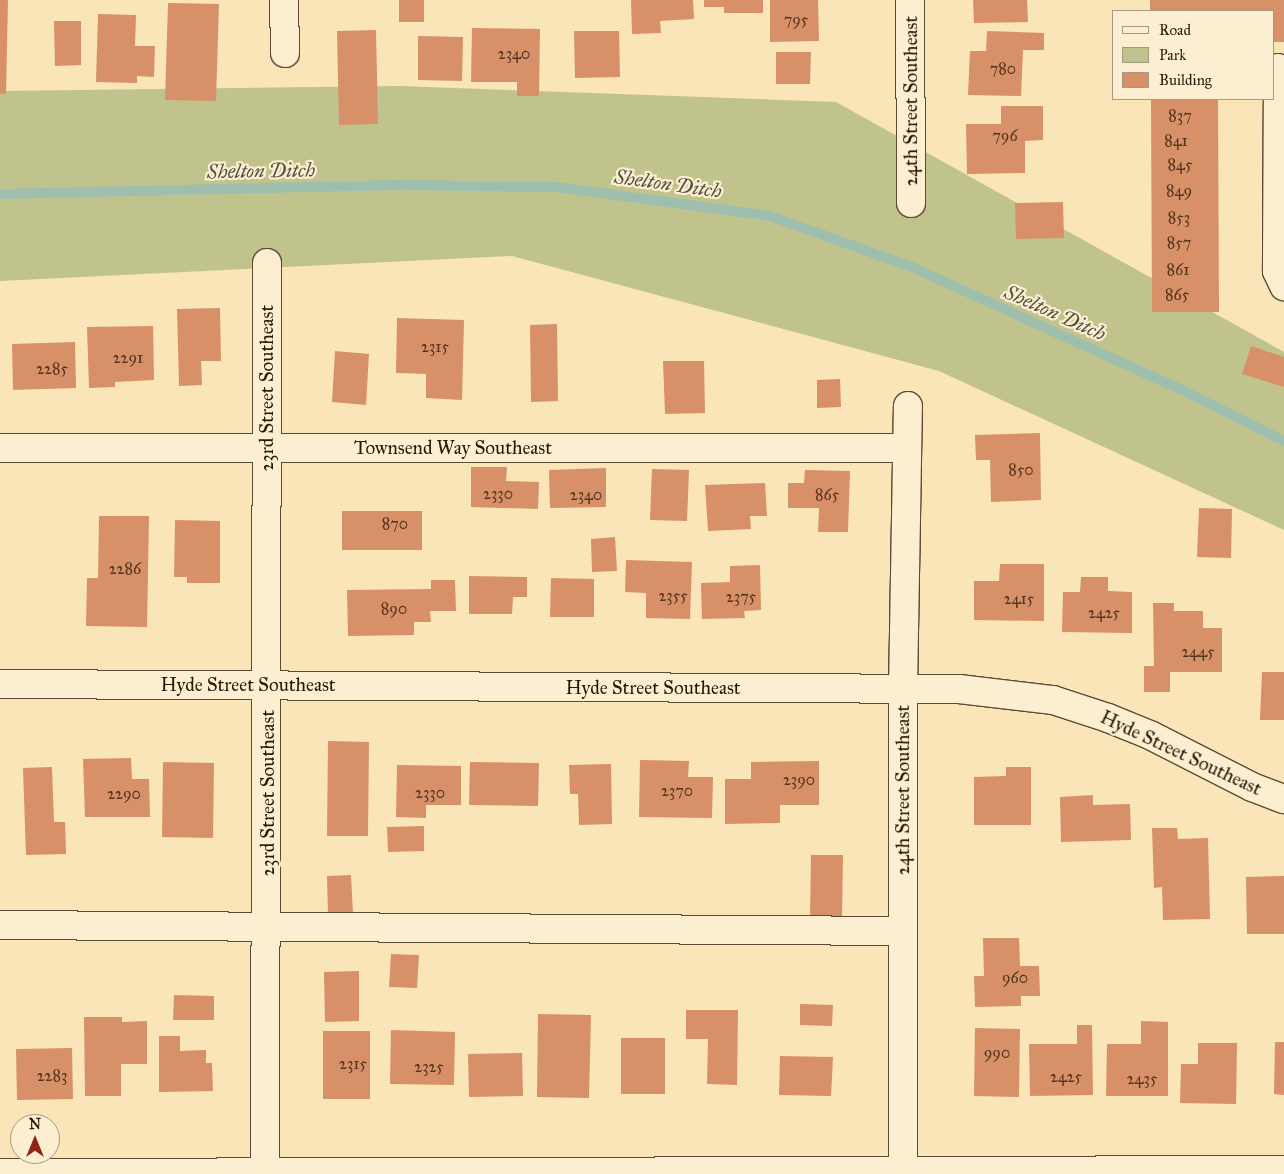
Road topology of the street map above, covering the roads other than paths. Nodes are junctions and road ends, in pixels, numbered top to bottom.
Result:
1 (284, 0) edge
2 (910, 0) edge
3 (285, 53) dead end
4 (1278, 68) dead end
5 (911, 203) dead end
6 (267, 263) dead end
7 (1284, 286) edge
8 (908, 406) dead end
9 (0, 448) edge
10 (267, 448) junction
11 (906, 448) junction
12 (0, 684) edge
13 (268, 686) junction
14 (903, 689) junction
15 (1284, 800) edge
16 (0, 925) edge
17 (267, 926) junction
18 (902, 931) junction
19 (1284, 1170) edge
20 (903, 1172) edge
21 (0, 1173) edge
22 (265, 1174) edge

1 - 3 street
2 - 5 street, 24th Street Southeast
4 - 7 street
6 - 10 street, 23rd Street Southeast
8 - 11 street, 24th Street Southeast
9 - 10 street, Townsend Way Southeast
10 - 11 street, Townsend Way Southeast
10 - 13 street, 23rd Street Southeast
11 - 14 street, 24th Street Southeast
12 - 13 street, Hyde Street Southeast
13 - 14 street, Hyde Street Southeast
13 - 17 street, 23rd Street Southeast
14 - 15 street, Hyde Street Southeast
14 - 18 street, 24th Street Southeast
16 - 17 street
17 - 18 street
17 - 22 street, 23rd Street Southeast
18 - 20 street, 24th Street Southeast
19 - 20 street
20 - 22 street
21 - 22 street

